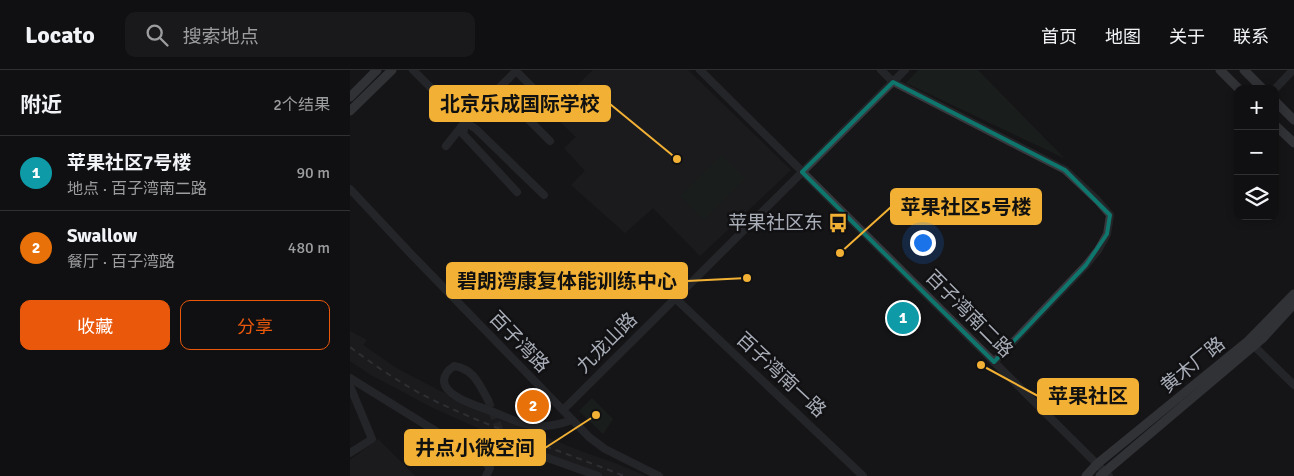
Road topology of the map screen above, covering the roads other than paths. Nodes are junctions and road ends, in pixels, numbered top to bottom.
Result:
1 (377, 70) edge
2 (392, 70) edge
3 (413, 70) edge
4 (516, 70) edge
5 (700, 70) edge
6 (881, 70) edge
7 (905, 70) edge
8 (1220, 70) edge
9 (1244, 70) edge
10 (1293, 70) edge
11 (893, 82) junction
12 (1235, 85) edge
13 (1258, 85) edge
14 (1279, 85) edge
15 (498, 89) junction
16 (350, 97) edge
17 (546, 101) dead end
18 (1279, 105) edge
19 (350, 111) edge
20 (1294, 120) edge
21 (465, 122) junction
22 (1279, 128) edge
23 (550, 141) dead end
24 (1294, 143) edge
25 (446, 146) dead end
26 (802, 172) junction
27 (350, 189) edge
28 (517, 192) dead end
29 (544, 195) dead end
30 (1294, 294) edge
31 (675, 298) junction
32 (1294, 304) edge
33 (1251, 344) junction
34 (994, 362) junction
35 (350, 378) edge
36 (1294, 385) edge
37 (350, 386) edge
38 (488, 400) tunnel mouth
39 (563, 410) junction
40 (572, 420) junction
41 (503, 439) tunnel mouth
42 (449, 440) junction
43 (522, 448) junction
44 (350, 453) edge
45 (1097, 464) junction
46 (1105, 474) edge
47 (486, 476) edge
48 (598, 476) edge
49 (659, 476) edge
50 (864, 476) edge
51 (1086, 476) edge

1 - 16 main road
2 - 19 main road
3 - 21 street
4 - 15 street
4 - 17 street
5 - 26 street, 百子湾南二路
6 - 11 street
7 - 11 street, 九龙山路
8 - 12 main road
9 - 13 main road
10 - 14 street
11 - 26 street, 九龙山路
11 - 34 street
15 - 21 street
15 - 23 street
18 - 20 main road
21 - 25 street
21 - 28 street
21 - 29 street
22 - 24 main road
26 - 31 street, 九龙山路
26 - 34 street, 百子湾南二路
27 - 39 street, 百子湾路
30 - 33 main road, 黄木厂路
31 - 39 street, 九龙山路
31 - 50 street, 百子湾南一路
32 - 33 main road, 黄木厂路
33 - 36 street
33 - 45 main road, 黄木厂路
33 - 46 main road, 黄木厂路
34 - 45 street, 百子湾南二路
35 - 42 street
37 - 44 street
38 - 40 street
39 - 40 street, 百子湾路
40 - 49 street, 百子湾路
41 - 43 street
42 - 43 street
42 - 47 street
43 - 48 street
45 - 46 street, 百子湾南二路
45 - 51 main road, 黄木厂路

